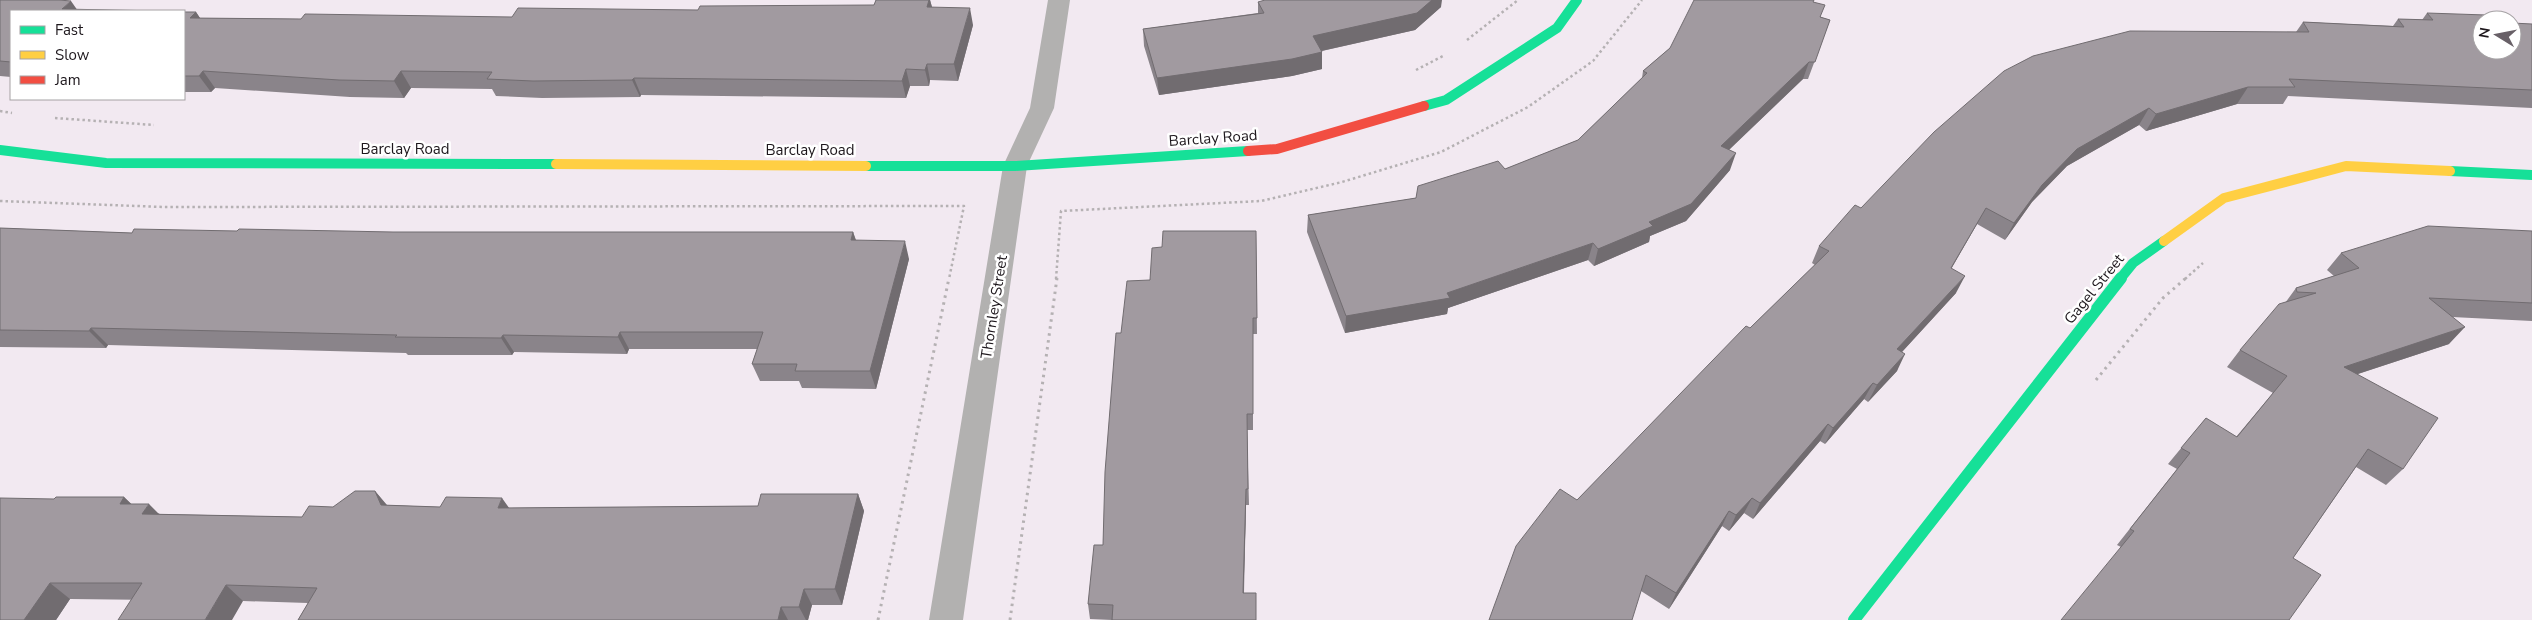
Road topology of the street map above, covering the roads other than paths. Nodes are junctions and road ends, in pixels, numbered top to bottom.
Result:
1 (1059, 0) edge
2 (1578, 0) edge
3 (0, 150) edge
4 (1015, 166) junction
5 (2532, 175) edge
6 (946, 620) edge
7 (1854, 620) edge

1 - 4 street, Thornley Street
2 - 4 street, Barclay Road
3 - 4 street, Barclay Road
4 - 6 street, Thornley Street
5 - 7 street, Gagel Street

